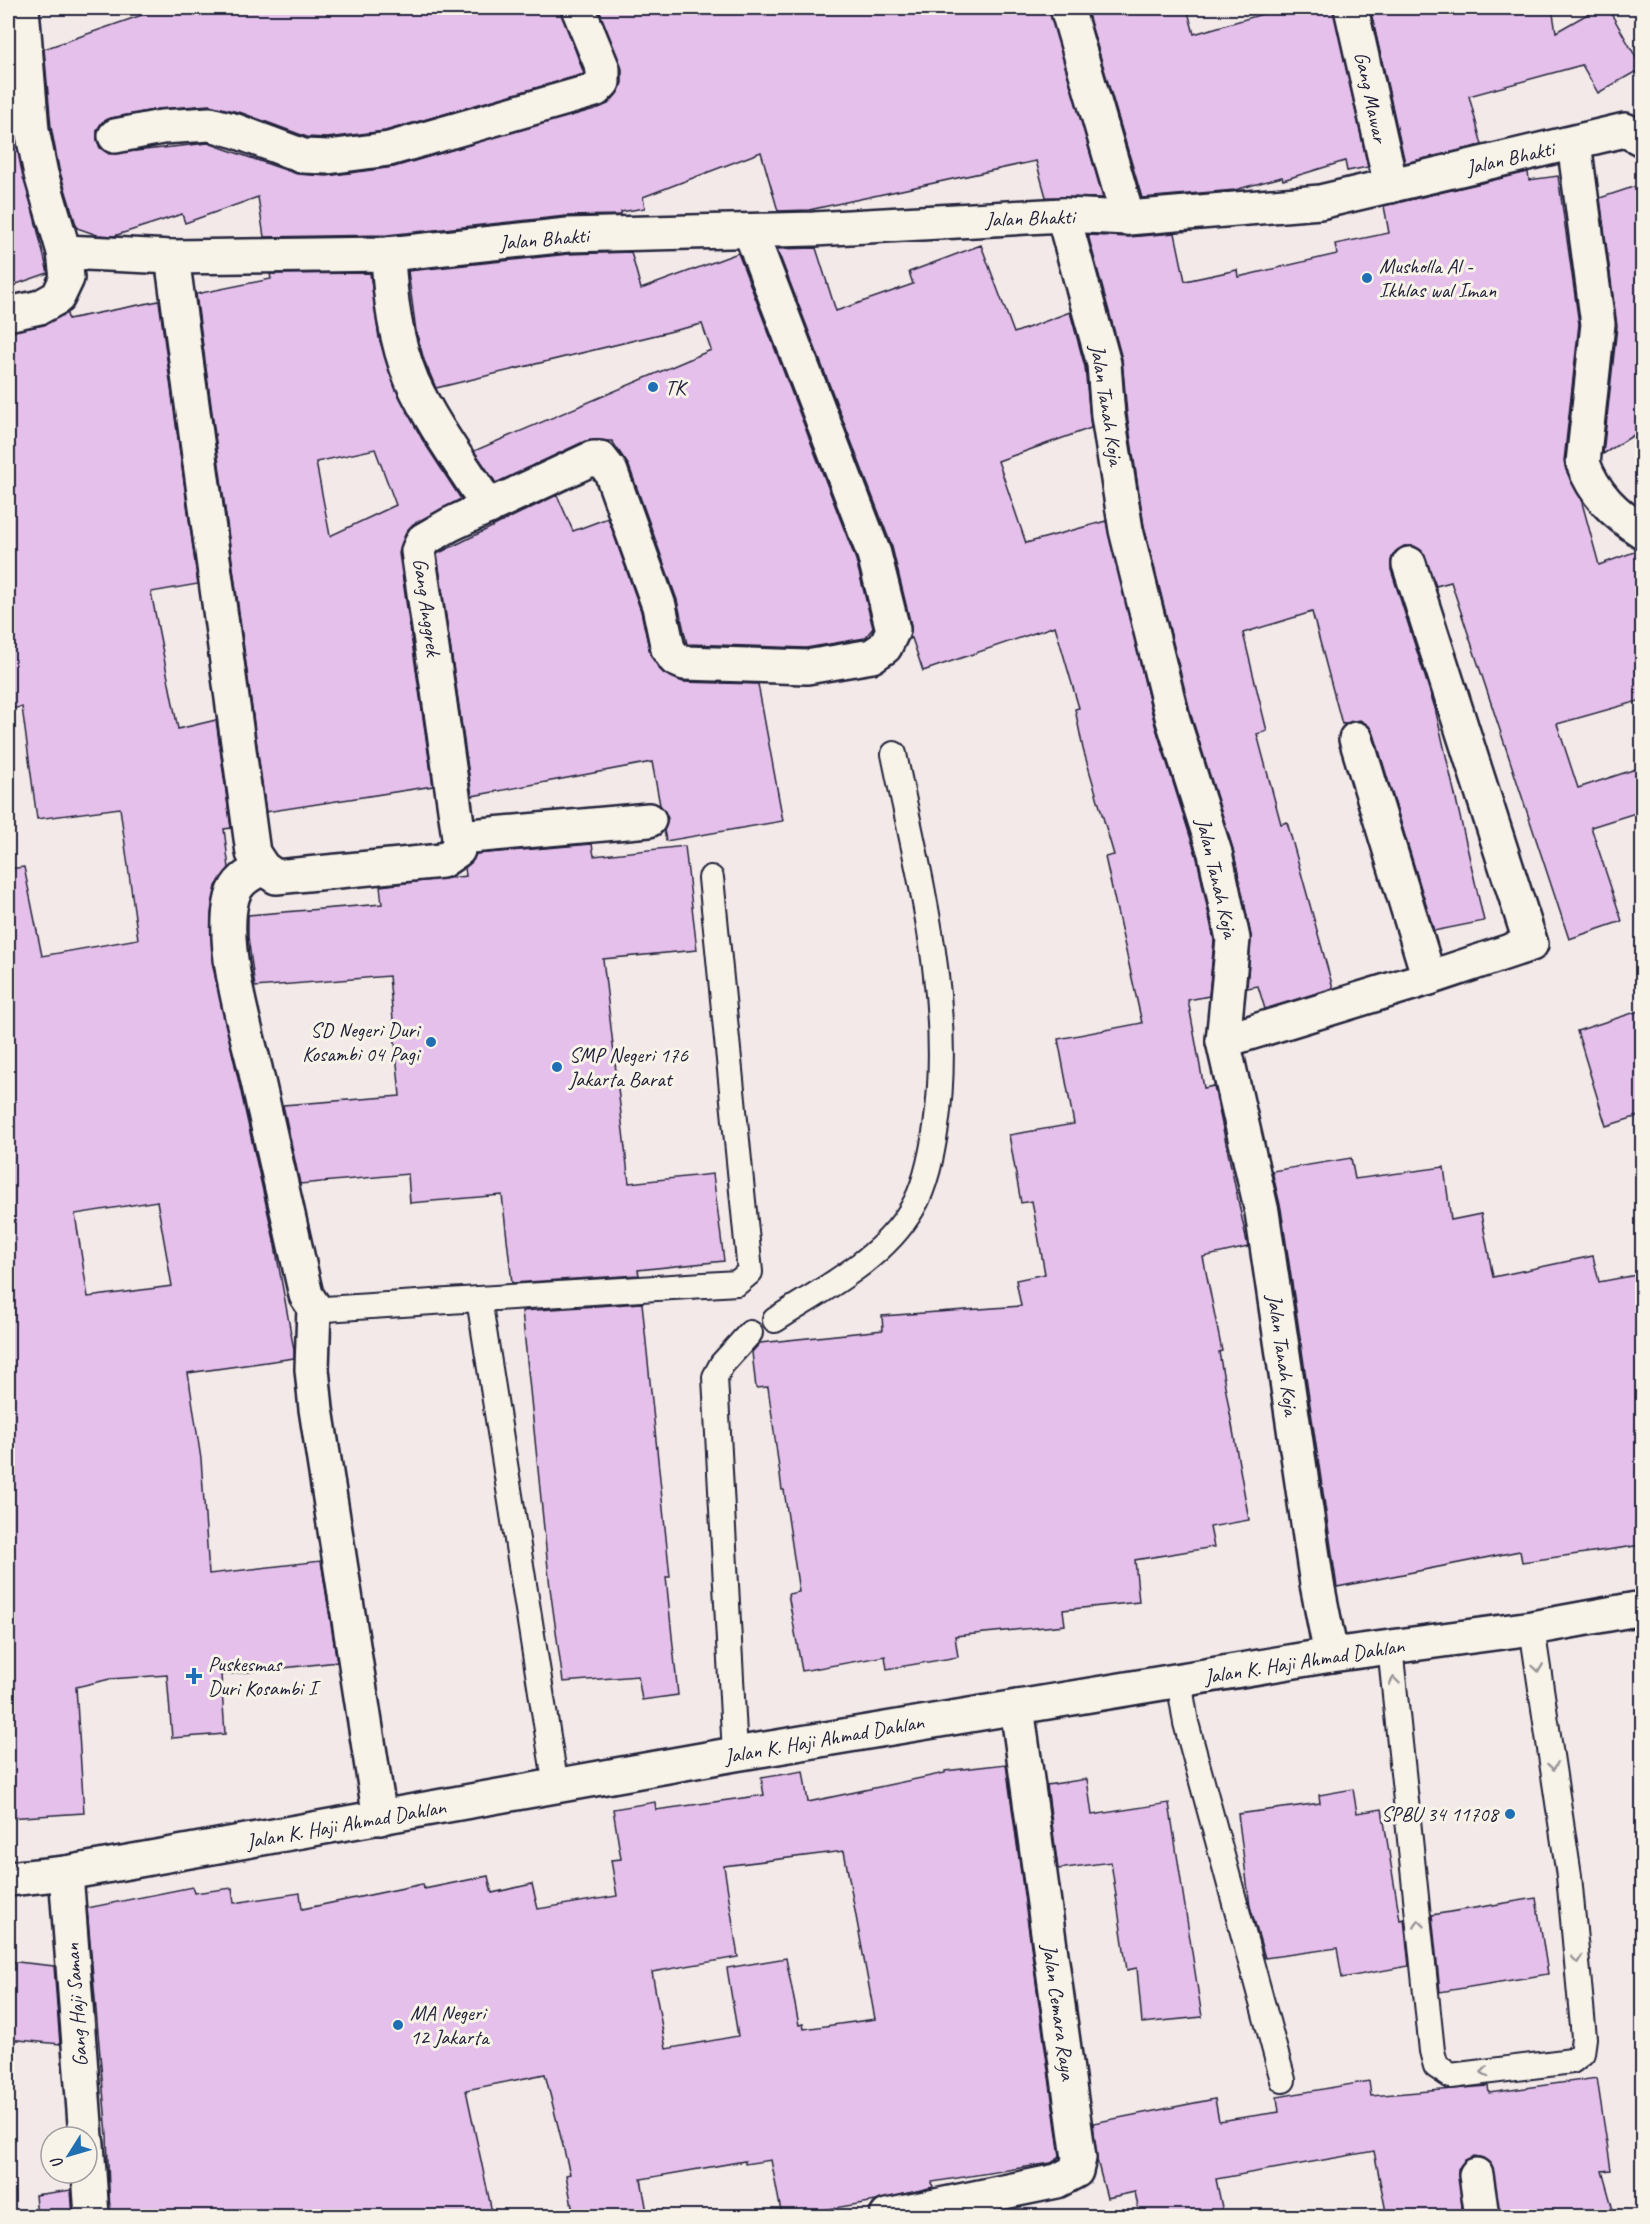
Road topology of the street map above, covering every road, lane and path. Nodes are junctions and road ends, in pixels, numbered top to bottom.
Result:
1 (22, 8) edge
2 (578, 8) edge
3 (1067, 8) edge
4 (1351, 8) edge
5 (115, 136) dead end
6 (1642, 139) edge
7 (1574, 143) junction
8 (1391, 186) junction
9 (1063, 215) junction
10 (1128, 218) junction
11 (750, 231) junction
12 (63, 252) junction
13 (388, 254) junction
14 (172, 257) junction
15 (8, 314) edge
16 (489, 507) junction
17 (1642, 531) edge
18 (1409, 564) dead end
19 (1356, 739) dead end
20 (894, 754) dead end
21 (649, 820) dead end
22 (459, 837) junction
23 (263, 868) junction
24 (711, 878) dead end
25 (1429, 978) junction
26 (1223, 1041) junction
27 (478, 1299) junction
28 (314, 1307) junction
29 (775, 1320) dead end
30 (750, 1333) dead end
31 (1642, 1608) edge
32 (1532, 1628) junction
33 (1390, 1647) junction
34 (1331, 1655) junction
35 (1179, 1680) junction
36 (1017, 1707) junction
37 (735, 1754) junction
38 (556, 1787) junction
39 (380, 1818) junction
40 (66, 1873) junction
41 (8, 1879) edge
42 (1283, 2080) dead end
43 (85, 2125) edge
44 (1476, 2175) dead end
45 (90, 2185) edge
46 (950, 2209) edge
47 (92, 2217) edge
48 (887, 2217) edge
49 (1482, 2217) edge

1 - 12 street
2 - 5 street
3 - 10 street
4 - 8 street, Gang Mawar
6 - 7 street
7 - 8 street, Jalan Bhakti
7 - 17 street, Jalan Bhakti
8 - 10 street, Jalan Bhakti
9 - 10 street, Jalan Bhakti
9 - 11 street, Jalan Bhakti
9 - 26 street, Jalan Tanah Koja
11 - 13 street, Jalan Bhakti
11 - 16 street, Gang Anggrek
12 - 14 street, Jalan Bhakti
12 - 15 street
13 - 14 street, Jalan Bhakti
13 - 16 street
14 - 23 street
16 - 22 street, Gang Anggrek
18 - 25 street
19 - 25 street
20 - 29 lane
21 - 22 street
22 - 23 street
23 - 28 street
24 - 27 lane
25 - 26 street
26 - 34 street, Jalan Tanah Koja
27 - 28 lane
27 - 38 lane
28 - 39 street
30 - 37 lane
31 - 32 street, Jalan K. Haji Ahmad Dahlan
32 - 33 street, Jalan K. Haji Ahmad Dahlan
32 -> 33 lane
33 - 34 street, Jalan K. Haji Ahmad Dahlan
34 - 35 street, Jalan K. Haji Ahmad Dahlan
35 - 36 street, Jalan K. Haji Ahmad Dahlan
35 - 42 lane
36 - 37 street, Jalan K. Haji Ahmad Dahlan
36 - 46 street, Jalan Cemara Raya
37 - 38 street, Jalan K. Haji Ahmad Dahlan
38 - 39 street, Jalan K. Haji Ahmad Dahlan
39 - 40 street, Jalan K. Haji Ahmad Dahlan
40 - 41 street, Jalan K. Haji Ahmad Dahlan
40 - 43 street, Gang Haji Saman
44 - 49 street
45 - 47 street
46 - 48 street

